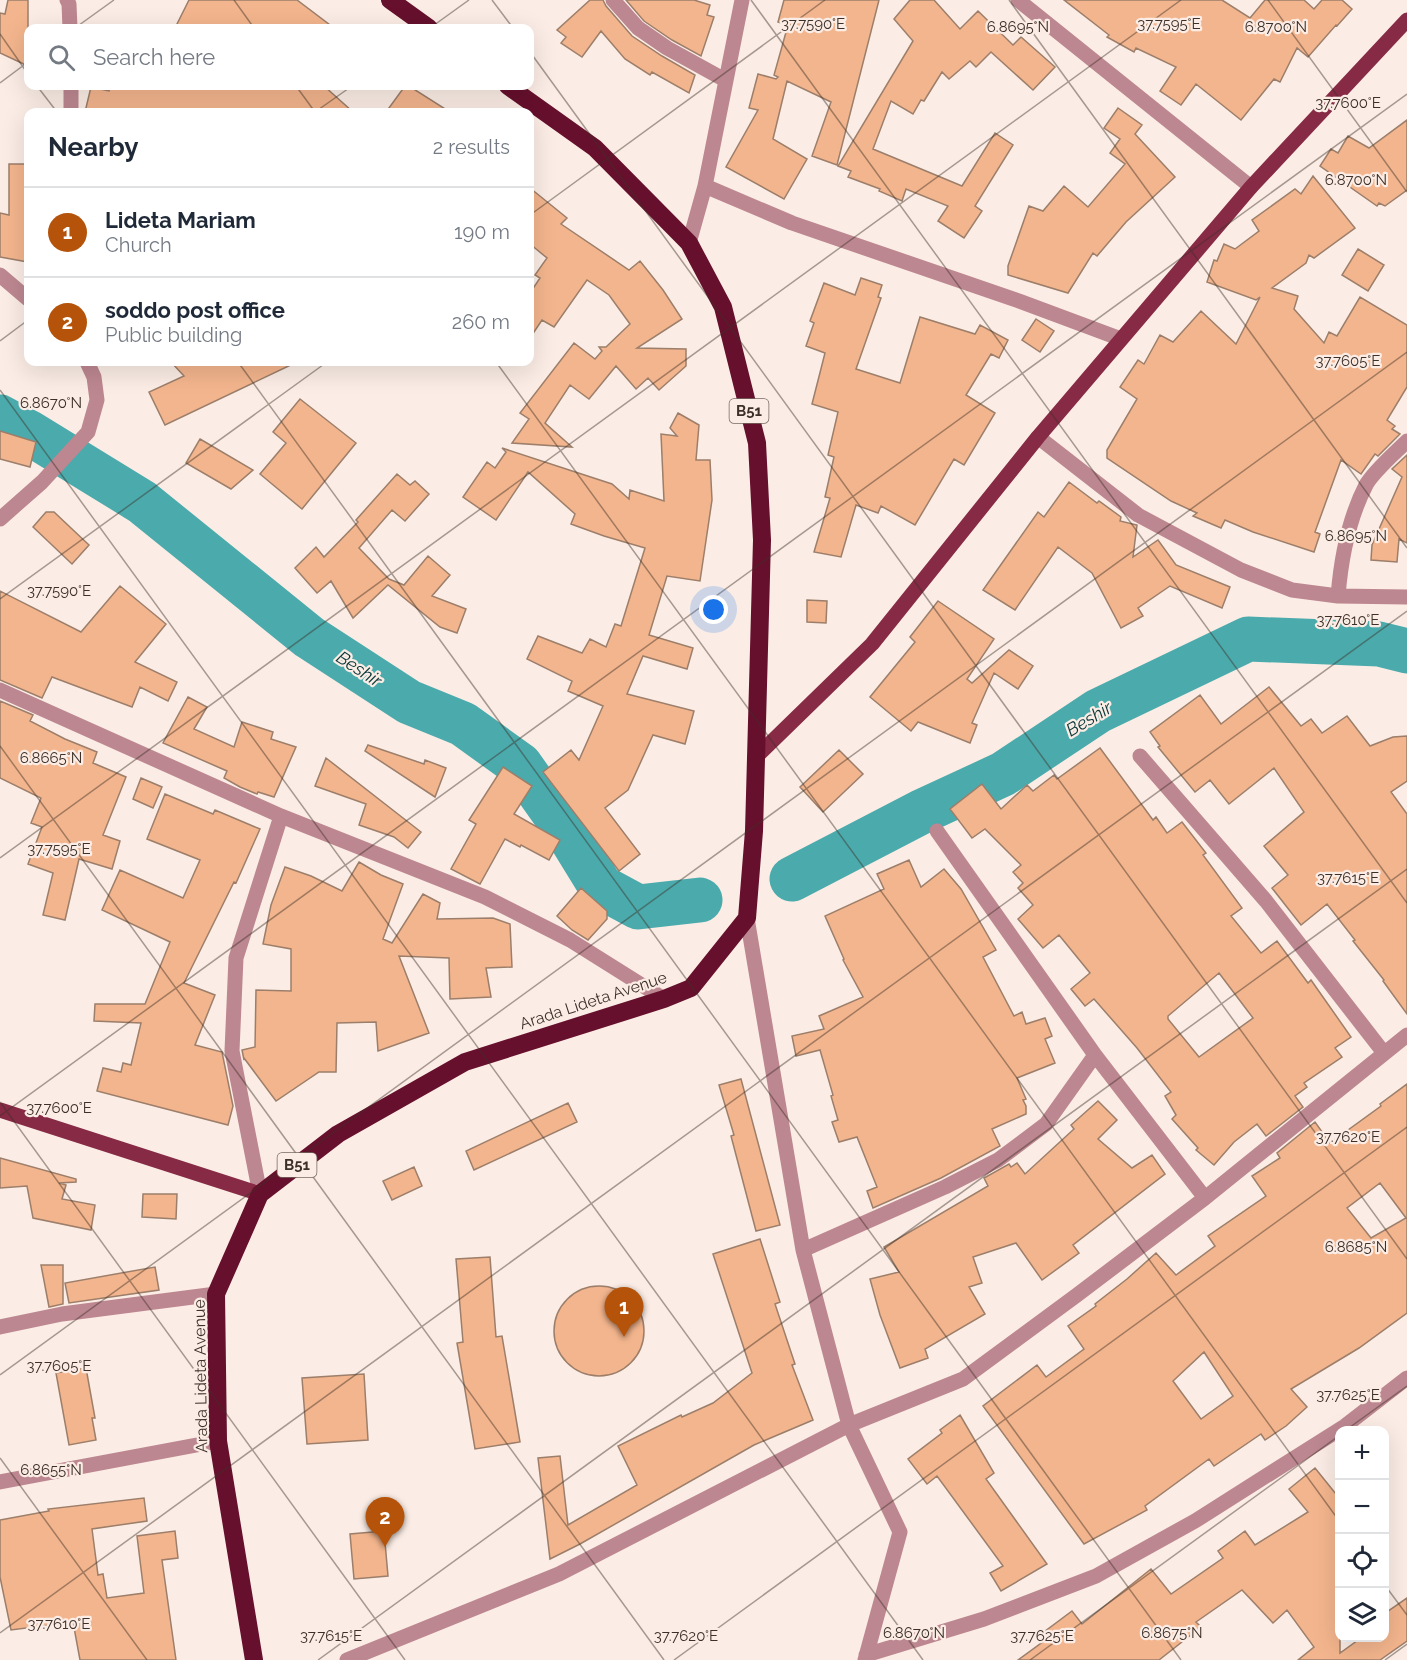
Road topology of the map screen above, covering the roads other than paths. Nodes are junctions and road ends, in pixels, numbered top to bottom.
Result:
1 (67, 0) edge
2 (390, 0) edge
3 (612, 0) edge
4 (742, 0) edge
5 (1018, 0) edge
6 (1407, 20) edge
7 (70, 24) edge
8 (423, 24) edge
9 (725, 80) junction
10 (71, 90) edge
11 (514, 90) edge
12 (71, 108) edge
13 (705, 186) junction
14 (1251, 187) junction
15 (689, 243) junction
16 (0, 275) edge
17 (24, 296) edge
18 (1121, 339) junction
19 (89, 366) edge
20 (1038, 437) junction
21 (1407, 441) edge
22 (0, 519) edge
23 (1338, 596) junction
24 (1407, 597) edge
25 (0, 690) edge
26 (757, 756) junction
27 (1140, 756) dead end
28 (281, 816) junction
29 (937, 831) dead end
30 (747, 918) junction
31 (664, 999) junction
32 (1407, 1035) edge
33 (1384, 1053) junction
34 (1095, 1055) junction
35 (0, 1110) edge
36 (260, 1194) junction
37 (1205, 1198) junction
38 (803, 1250) junction
39 (216, 1294) junction
40 (0, 1328) edge
41 (1407, 1378) edge
42 (849, 1425) junction
43 (218, 1441) junction
44 (0, 1482) edge
45 (865, 1657) edge
46 (254, 1660) edge
47 (347, 1660) edge

1 - 7 street
2 - 8 highway
3 - 9 street
4 - 9 street
5 - 14 street
6 - 14 main road
9 - 13 street
10 - 12 street
11 - 15 highway, B51
13 - 15 street
13 - 18 street
14 - 18 main road
15 - 26 highway, B51
16 - 17 street
18 - 20 main road
19 - 22 street
20 - 23 street
20 - 26 main road
21 - 23 street
23 - 24 street
25 - 28 street
26 - 30 highway, B51
27 - 33 street
28 - 31 street
28 - 36 street
29 - 34 street
30 - 31 highway, Arada Lideta Avenue / B51
30 - 38 street
31 - 36 highway, Arada Lideta Avenue / B51
32 - 33 street
33 - 37 street
34 - 37 street
34 - 38 street
35 - 36 main road
36 - 39 highway, Arada Lideta Avenue / B51
37 - 42 street
38 - 42 street
39 - 40 street
39 - 43 highway, Arada Lideta Avenue / B51
41 - 45 street
42 - 45 street
42 - 47 street
43 - 44 street
43 - 46 highway, Arada Lideta Avenue / B51

